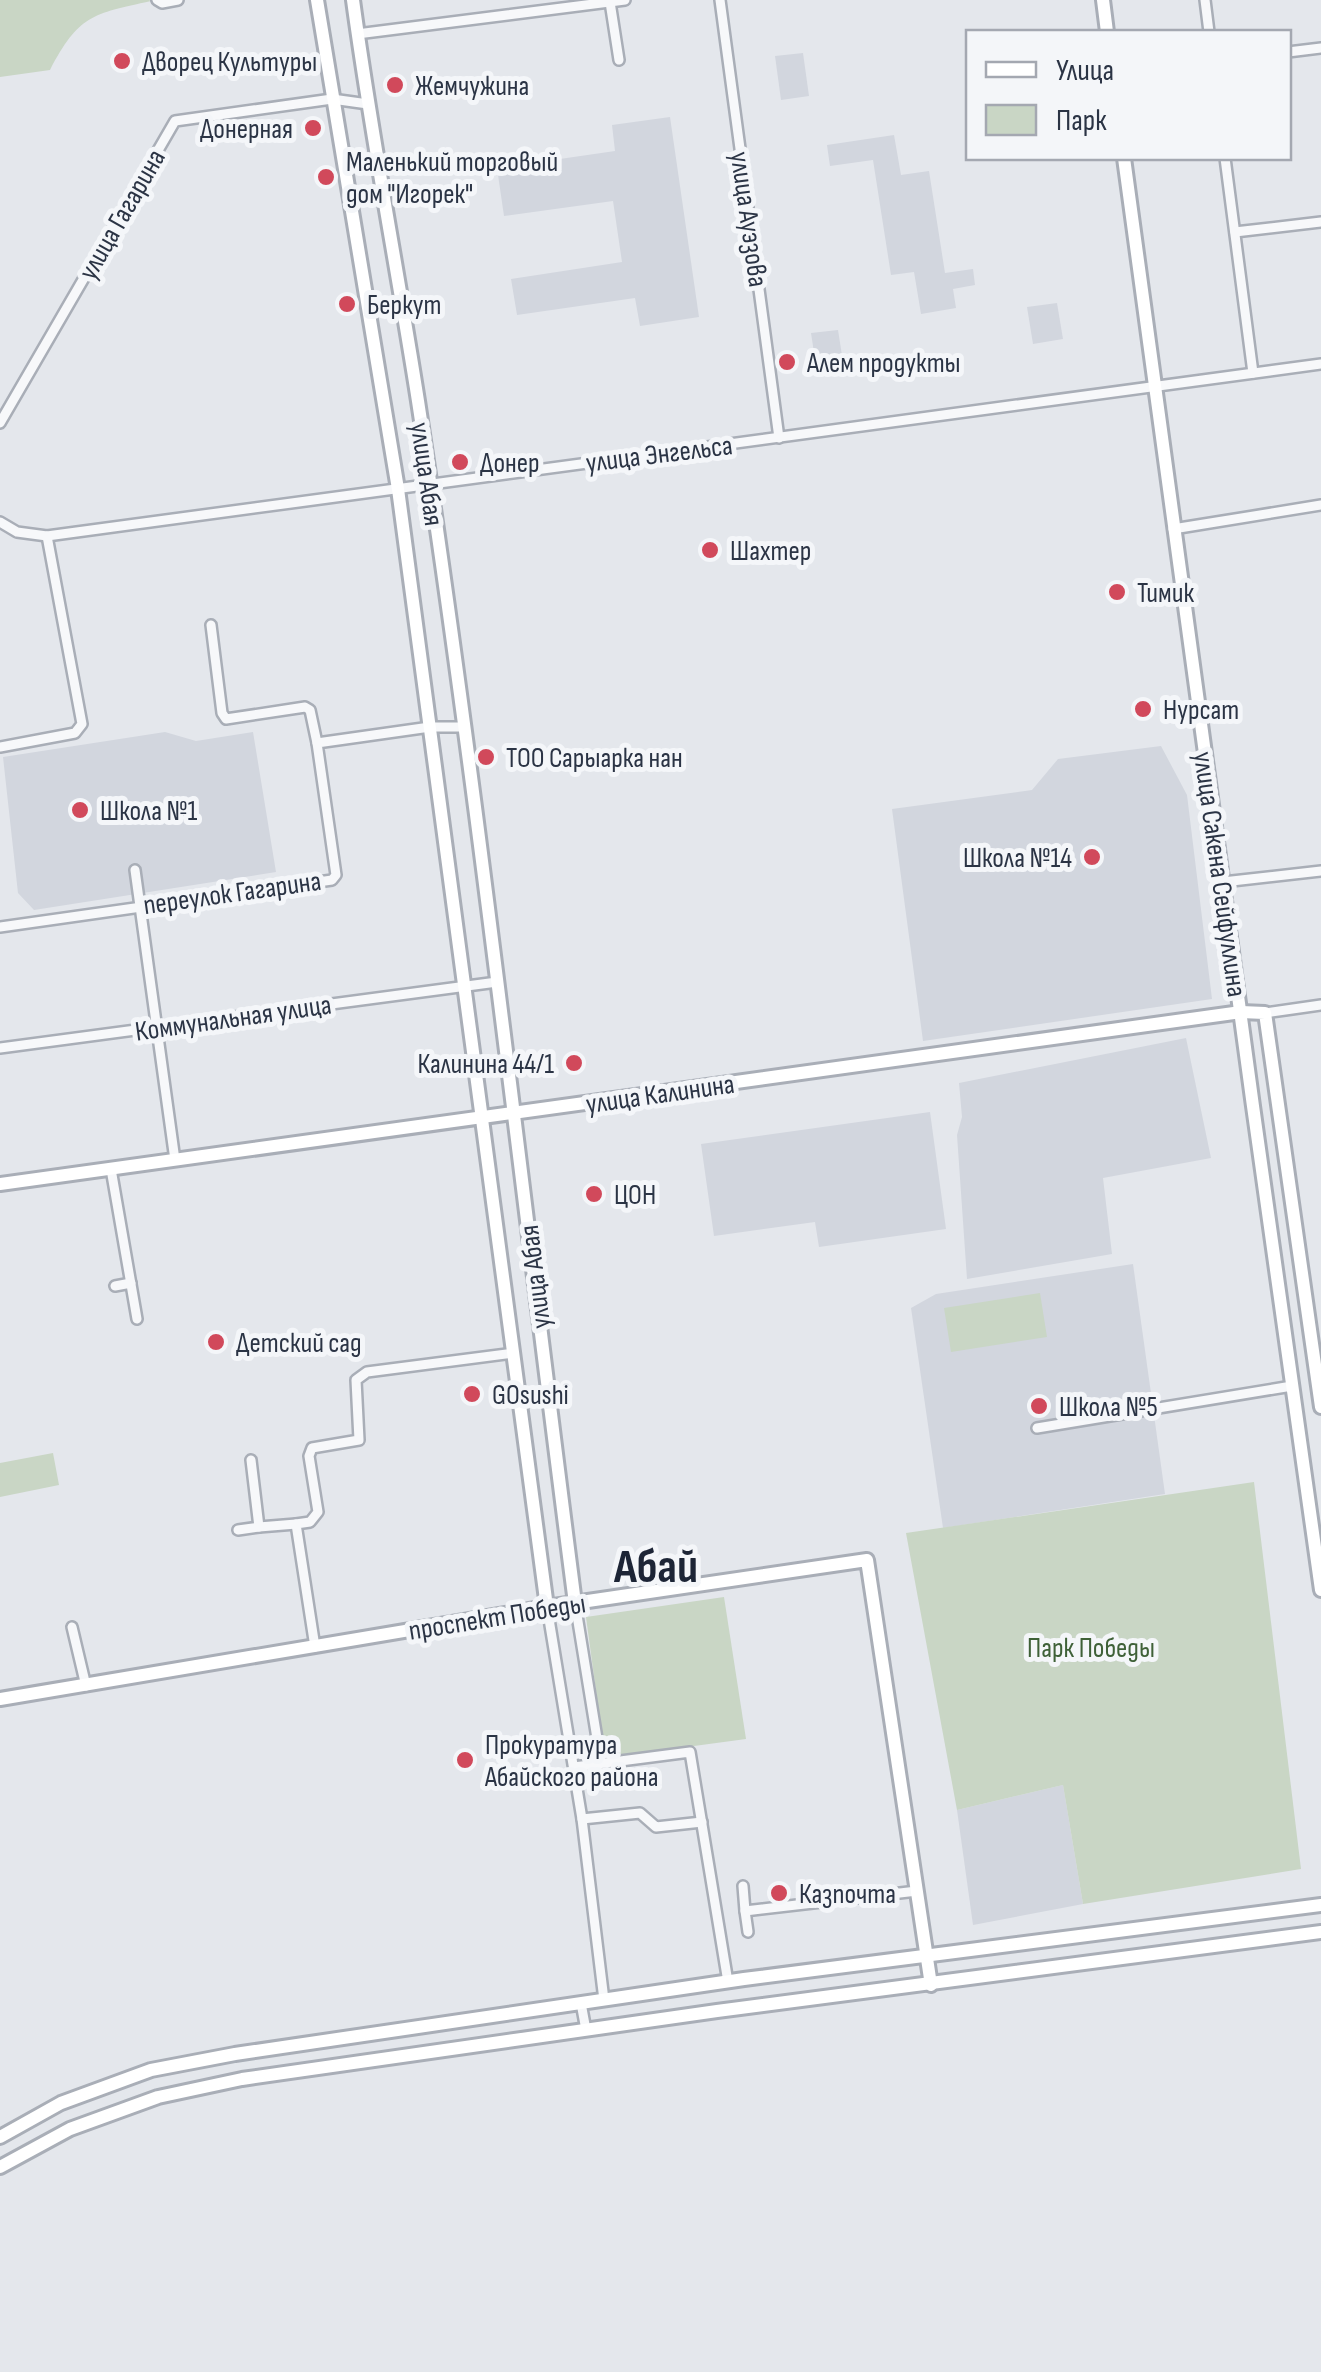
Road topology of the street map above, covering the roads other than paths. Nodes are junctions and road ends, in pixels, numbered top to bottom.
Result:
1 (157, 0) edge
2 (178, 0) edge
3 (317, 0) edge
4 (353, 0) edge
5 (625, 0) edge
6 (720, 0) edge
7 (1102, 0) edge
8 (1205, 0) edge
9 (610, 2) edge
10 (1107, 30) edge
11 (1209, 30) edge
12 (358, 34) junction
13 (1321, 48) edge
14 (1291, 52) edge
15 (618, 60) dead end
16 (332, 99) junction
17 (368, 104) junction
18 (1124, 160) edge
19 (1225, 160) edge
20 (1321, 222) edge
21 (1235, 232) junction
22 (1321, 364) edge
23 (1253, 374) junction
24 (1154, 388) junction
25 (0, 423) edge
26 (780, 438) junction
27 (430, 485) junction
28 (398, 490) junction
29 (1321, 505) edge
30 (0, 522) edge
31 (1173, 529) junction
32 (47, 536) junction
33 (211, 625) dead end
34 (430, 727) junction
35 (464, 727) junction
36 (317, 743) junction
37 (2, 748) edge
38 (135, 870) dead end
39 (1321, 871) edge
40 (1223, 882) junction
41 (140, 905) junction
42 (0, 927) edge
43 (497, 982) junction
44 (465, 986) junction
45 (1321, 1005) edge
46 (1241, 1012) junction
47 (1266, 1014) junction
48 (158, 1027) junction
49 (0, 1048) edge
50 (515, 1113) junction
51 (484, 1117) junction
52 (176, 1160) junction
53 (111, 1169) junction
54 (0, 1184) edge
55 (131, 1283) junction
56 (114, 1286) dead end
57 (137, 1319) dead end
58 (542, 1350) junction
59 (514, 1354) junction
60 (1292, 1386) junction
61 (1321, 1407) edge
62 (1037, 1428) dead end
63 (251, 1460) dead end
64 (296, 1524) junction
65 (258, 1527) junction
66 (238, 1530) dead end
67 (1321, 1590) edge
68 (575, 1603) junction
69 (547, 1607) junction
70 (72, 1627) dead end
71 (315, 1647) junction
72 (86, 1686) junction
73 (0, 1699) edge
74 (601, 1763) junction
75 (574, 1767) junction
76 (582, 1819) junction
77 (702, 1822) junction
78 (742, 1886) dead end
79 (917, 1891) junction
80 (1321, 1905) edge
81 (746, 1911) junction
82 (748, 1932) dead end
83 (1321, 1932) edge
84 (926, 1956) junction
85 (720, 1983) junction
86 (931, 1985) junction
87 (604, 2000) junction
88 (581, 2003) junction
89 (717, 2012) junction
90 (586, 2030) junction
91 (235, 2054) junction
92 (242, 2079) junction
93 (0, 2137) edge
94 (0, 2167) edge

1 - 2 street
3 - 16 street, улица Абая
4 - 12 street, улица Абая
5 - 9 street
6 - 26 street, улица Ауэзова
7 - 10 street
8 - 11 street
9 - 12 street
9 - 15 street
12 - 17 street, улица Абая
13 - 14 street
16 - 17 street, улица Гагарина
16 - 25 street, улица Гагарина
16 - 28 street, улица Абая
17 - 27 street, улица Абая
18 - 24 street, улица Сакена Сейфуллина
19 - 21 street
20 - 21 street
21 - 23 street
22 - 23 street, улица Энгельса
23 - 24 street, улица Энгельса
24 - 26 street, улица Энгельса
24 - 31 street, улица Сакена Сейфуллина
26 - 27 street, улица Энгельса
27 - 28 street, улица Энгельса
27 - 35 street, улица Абая
28 - 32 street, улица Энгельса
28 - 34 street, улица Абая
29 - 31 street
30 - 32 street, улица Энгельса
31 - 40 street, улица Сакена Сейфуллина
32 - 37 street
33 - 36 street
34 - 35 street
34 - 36 street
34 - 44 street, улица Абая
35 - 43 street, улица Абая
36 - 41 street, переулок Гагарина
38 - 41 street
39 - 40 street
40 - 46 street, улица Сакена Сейфуллина
41 - 42 street, переулок Гагарина
41 - 48 street
43 - 44 street, Коммунальная улица
43 - 50 street, улица Абая
44 - 48 street, Коммунальная улица
44 - 51 street, улица Абая
45 - 47 street, улица Калинина
46 - 47 street, улица Калинина
46 - 50 street, улица Калинина
46 - 60 street, улица Сакена Сейфуллина
47 - 61 street, улица Сакена Сейфуллина
48 - 49 street, Коммунальная улица
48 - 52 street
50 - 51 street, улица Калинина
50 - 58 street, улица Абая
51 - 52 street, улица Калинина
51 - 59 street, улица Абая
52 - 53 street, улица Калинина
53 - 54 street, улица Калинина
53 - 55 street
55 - 56 street
55 - 57 street
58 - 59 street, улица Абая
58 - 68 street
59 - 64 street
59 - 69 street
60 - 62 street
60 - 67 street, улица Сакена Сейфуллина
63 - 65 street
64 - 65 street
64 - 71 street
65 - 66 street
68 - 69 street, проспект Победы
68 - 74 street
68 - 79 street, проспект Победы
69 - 71 street, проспект Победы
69 - 75 street
70 - 72 street
71 - 72 street, проспект Победы
72 - 73 street, проспект Победы
74 - 75 street
74 - 77 street
75 - 76 street
76 - 77 street
76 - 87 street
77 - 85 street
78 - 81 street
79 - 81 street
79 - 84 street, проспект Победы
80 - 84 street
81 - 82 street
83 - 86 street
84 - 85 street
84 - 86 street, проспект Победы
85 - 87 street
85 - 89 street
86 - 89 street
87 - 88 street
88 - 90 street
88 - 91 street
89 - 90 street
90 - 92 street
91 - 92 street
91 - 93 street
92 - 94 street

